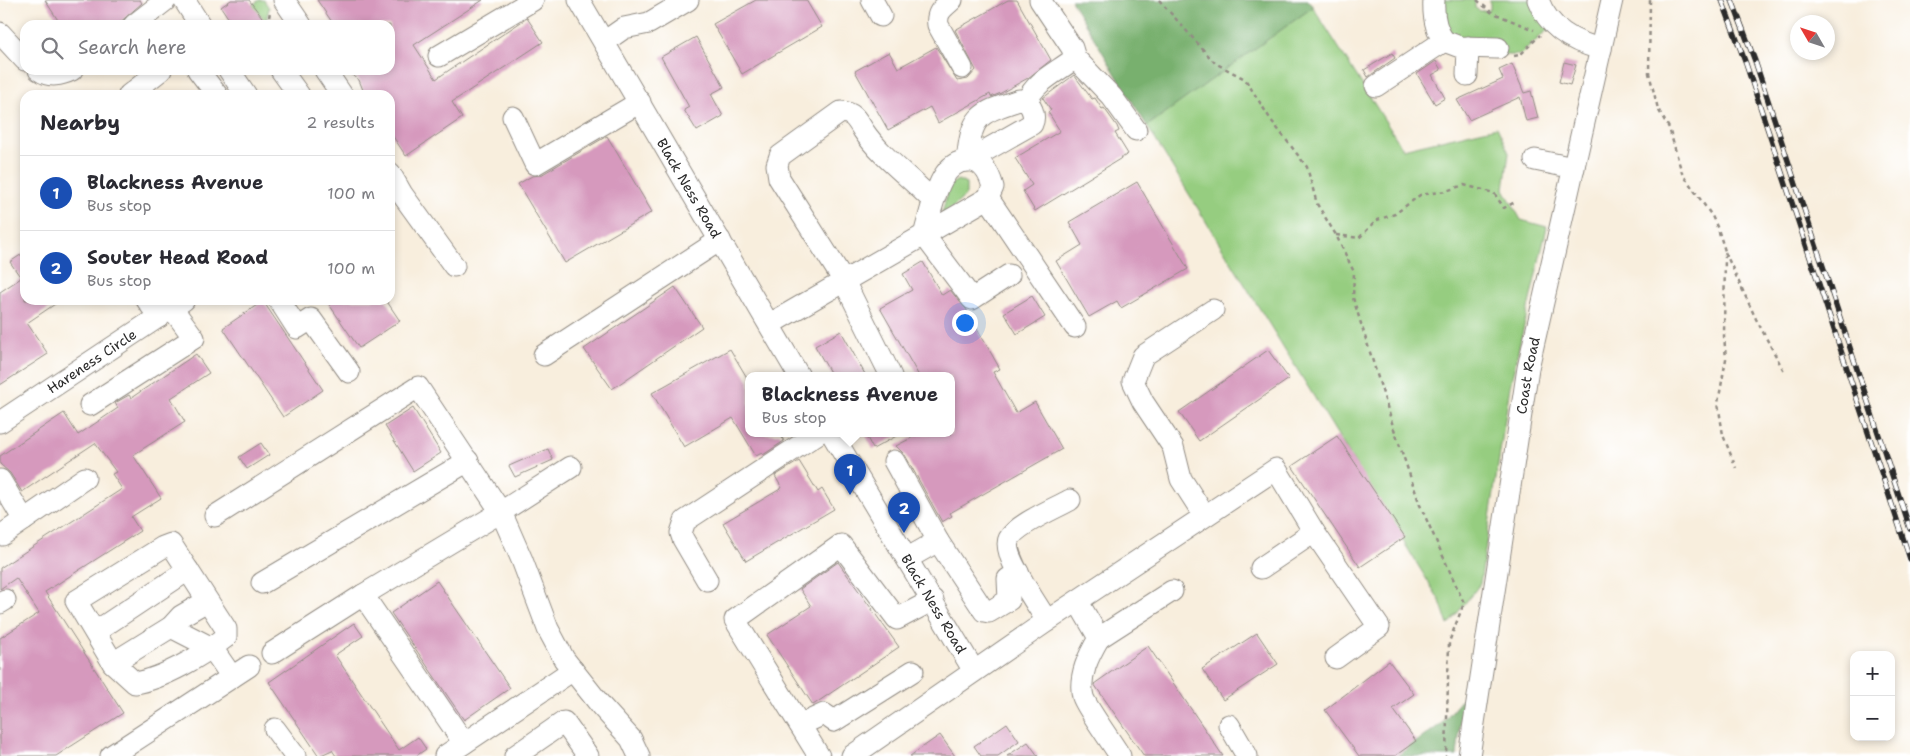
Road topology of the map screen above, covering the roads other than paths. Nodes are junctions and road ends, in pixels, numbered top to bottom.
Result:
1 (184, 0) edge
2 (533, 0) edge
3 (579, 0) edge
4 (688, 0) edge
5 (952, 0) edge
6 (1040, 0) edge
7 (1434, 0) edge
8 (1538, 0) edge
9 (1612, 0) edge
10 (276, 2) edge
11 (157, 3) edge
12 (139, 20) edge
13 (197, 20) edge
14 (296, 20) edge
15 (0, 33) edge
16 (1444, 41) junction
17 (604, 42) junction
18 (1468, 47) junction
19 (1601, 49) junction
20 (1505, 52) road end
21 (20, 55) edge
22 (439, 56) dead end
23 (1075, 58) junction
24 (962, 68) dead end
25 (155, 75) edge
26 (202, 75) edge
27 (232, 75) edge
28 (285, 75) edge
29 (328, 75) edge
30 (1467, 75) dead end
31 (1376, 86) dead end
32 (136, 90) edge
33 (213, 90) edge
34 (243, 90) edge
35 (296, 90) edge
36 (339, 90) edge
37 (1027, 100) junction
38 (640, 102) junction
39 (513, 117) dead end
40 (1136, 130) dead end
41 (1536, 160) dead end
42 (967, 161) junction
43 (1574, 168) junction
44 (395, 182) edge
45 (988, 198) junction
46 (933, 201) junction
47 (924, 235) junction
48 (720, 240) junction
49 (454, 266) dead end
50 (1009, 275) dead end
51 (844, 281) junction
52 (282, 305) edge
53 (166, 306) edge
54 (1213, 310) dead end
55 (770, 324) junction
56 (1075, 327) dead end
57 (544, 355) dead end
58 (349, 372) dead end
59 (797, 372) edge
60 (889, 372) edge
61 (90, 405) dead end
62 (0, 422) edge
63 (812, 437) edge
64 (834, 437) edge
65 (468, 460) junction
66 (894, 461) dead end
67 (571, 467) dead end
68 (85, 478) dead end
69 (0, 480) edge
70 (1070, 500) dead end
71 (501, 512) junction
72 (215, 516) dead end
73 (1204, 516) junction
74 (24, 520) junction
75 (1314, 532) junction
76 (2, 535) dead end
77 (938, 541) junction
78 (908, 558) junction
79 (1261, 568) dead end
80 (188, 570) junction
81 (1018, 572) junction
82 (707, 580) dead end
83 (262, 584) dead end
84 (1172, 591) dead end
85 (363, 595) junction
86 (933, 600) junction
87 (207, 601) junction
88 (1078, 602) junction
89 (1047, 621) junction
90 (172, 627) junction
91 (95, 632) junction
92 (1100, 638) junction
93 (212, 648) junction
94 (272, 653) dead end
95 (1336, 658) dead end
96 (113, 662) junction
97 (573, 670) junction
98 (913, 671) dead end
99 (974, 671) junction
100 (800, 724) junction
101 (1229, 725) dead end
102 (275, 729) dead end
103 (464, 743) junction
104 (875, 750) edge
105 (110, 756) edge
106 (295, 756) edge
107 (444, 756) edge
108 (515, 756) edge
109 (588, 756) edge
110 (639, 756) edge
111 (820, 756) edge
112 (852, 756) edge
113 (1120, 756) edge
114 (1247, 756) edge
115 (1469, 756) edge

1 - 13 street
2 - 22 street
3 - 17 street, Black Ness Road
4 - 17 street
5 - 24 street
6 - 23 street
7 - 16 street
8 - 19 street
9 - 19 street, Coast Road
10 - 14 street
11 - 12 street
15 - 21 street
16 - 18 street
16 - 31 street
17 - 38 street, Black Ness Road
18 - 20 street
18 - 30 street
19 - 43 street, Coast Road
23 - 37 street
23 - 40 street
25 - 32 street
26 - 33 street
27 - 34 street
28 - 35 street
29 - 36 street
37 - 42 street
37 - 42 street
38 - 39 street
38 - 48 street, Black Ness Road
41 - 43 street
42 - 45 street
42 - 46 street
43 - 115 street, Coast Road
44 - 49 street
45 - 47 street
45 - 56 street
46 - 47 street
46 - 51 street
47 - 50 street
47 - 51 street
48 - 55 street, Black Ness Road
48 - 57 street
51 - 55 street
51 - 60 street
52 - 58 street
53 - 61 street
53 - 62 street, Hareness Circle
54 - 73 street
55 - 59 street, Black Ness Road
63 - 82 street
64 - 78 street, Black Ness Road
65 - 71 street
65 - 72 street
65 - 83 street
66 - 77 street
67 - 71 street
68 - 74 street
69 - 74 street
70 - 81 street
71 - 85 street
71 - 97 street
73 - 75 street
73 - 88 street
74 - 76 street
75 - 79 street
75 - 95 street
77 - 78 street
77 - 81 street
78 - 86 street, Black Ness Road
80 - 87 street
80 - 91 street
80 - 91 street
81 - 89 street
84 - 92 street
85 - 94 street
85 - 103 street
86 - 99 street, Black Ness Road
86 - 100 street
87 - 90 street
87 - 93 street
88 - 89 street
88 - 92 street
89 - 99 street
90 - 93 street
90 - 96 street
91 - 96 street
92 - 113 street
93 - 96 street
93 - 105 street
97 - 103 street
97 - 110 street
98 - 100 street
99 - 104 street
100 - 111 street
101 - 114 street
102 - 106 street
103 - 107 street
104 - 112 street
108 - 109 street

